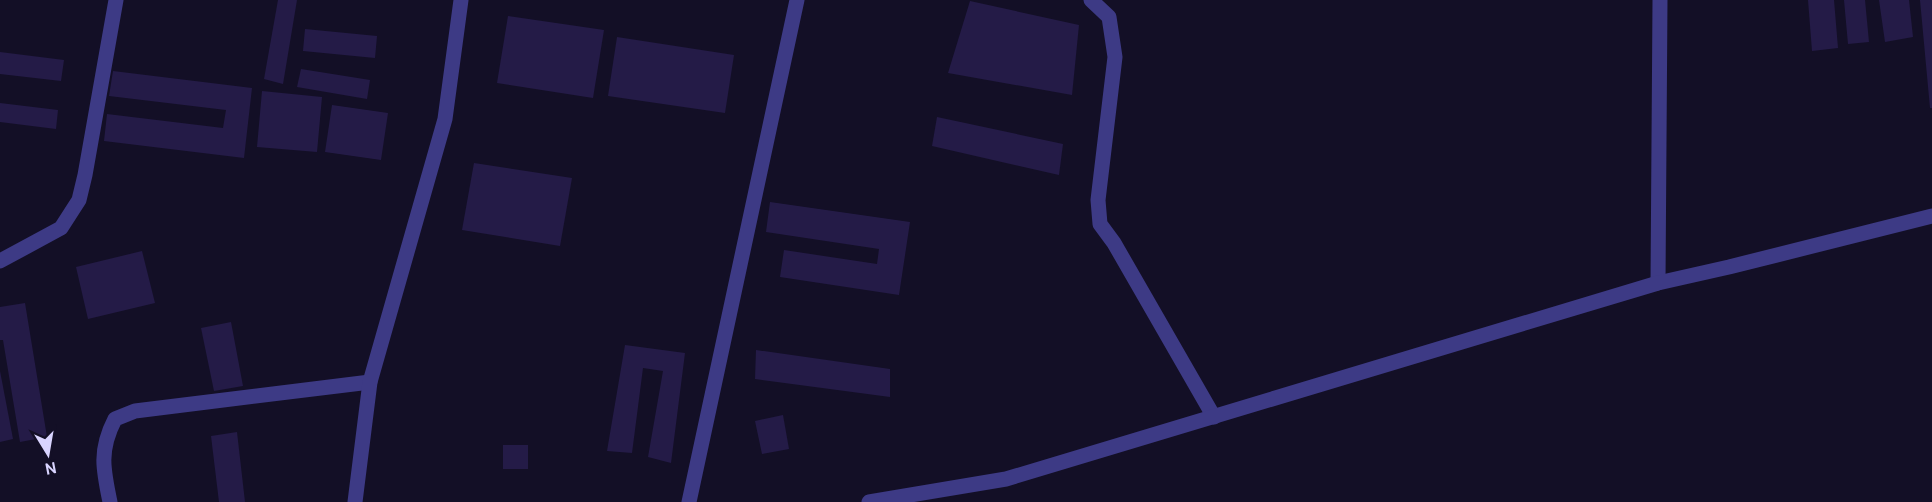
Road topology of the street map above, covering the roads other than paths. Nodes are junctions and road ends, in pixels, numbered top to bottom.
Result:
1 (116, 0) edge
2 (461, 0) edge
3 (797, 0) edge
4 (1090, 0) edge
5 (1660, 0) edge
6 (1932, 216) edge
7 (0, 261) edge
8 (1658, 283) junction
9 (370, 382) junction
10 (1214, 417) junction
11 (110, 502) edge
12 (355, 502) edge
13 (689, 502) edge
14 (869, 502) edge

1 - 7 street
2 - 9 street
3 - 13 street
4 - 10 street
5 - 8 street
6 - 8 street
8 - 10 street
9 - 11 street
9 - 12 street
10 - 14 street

